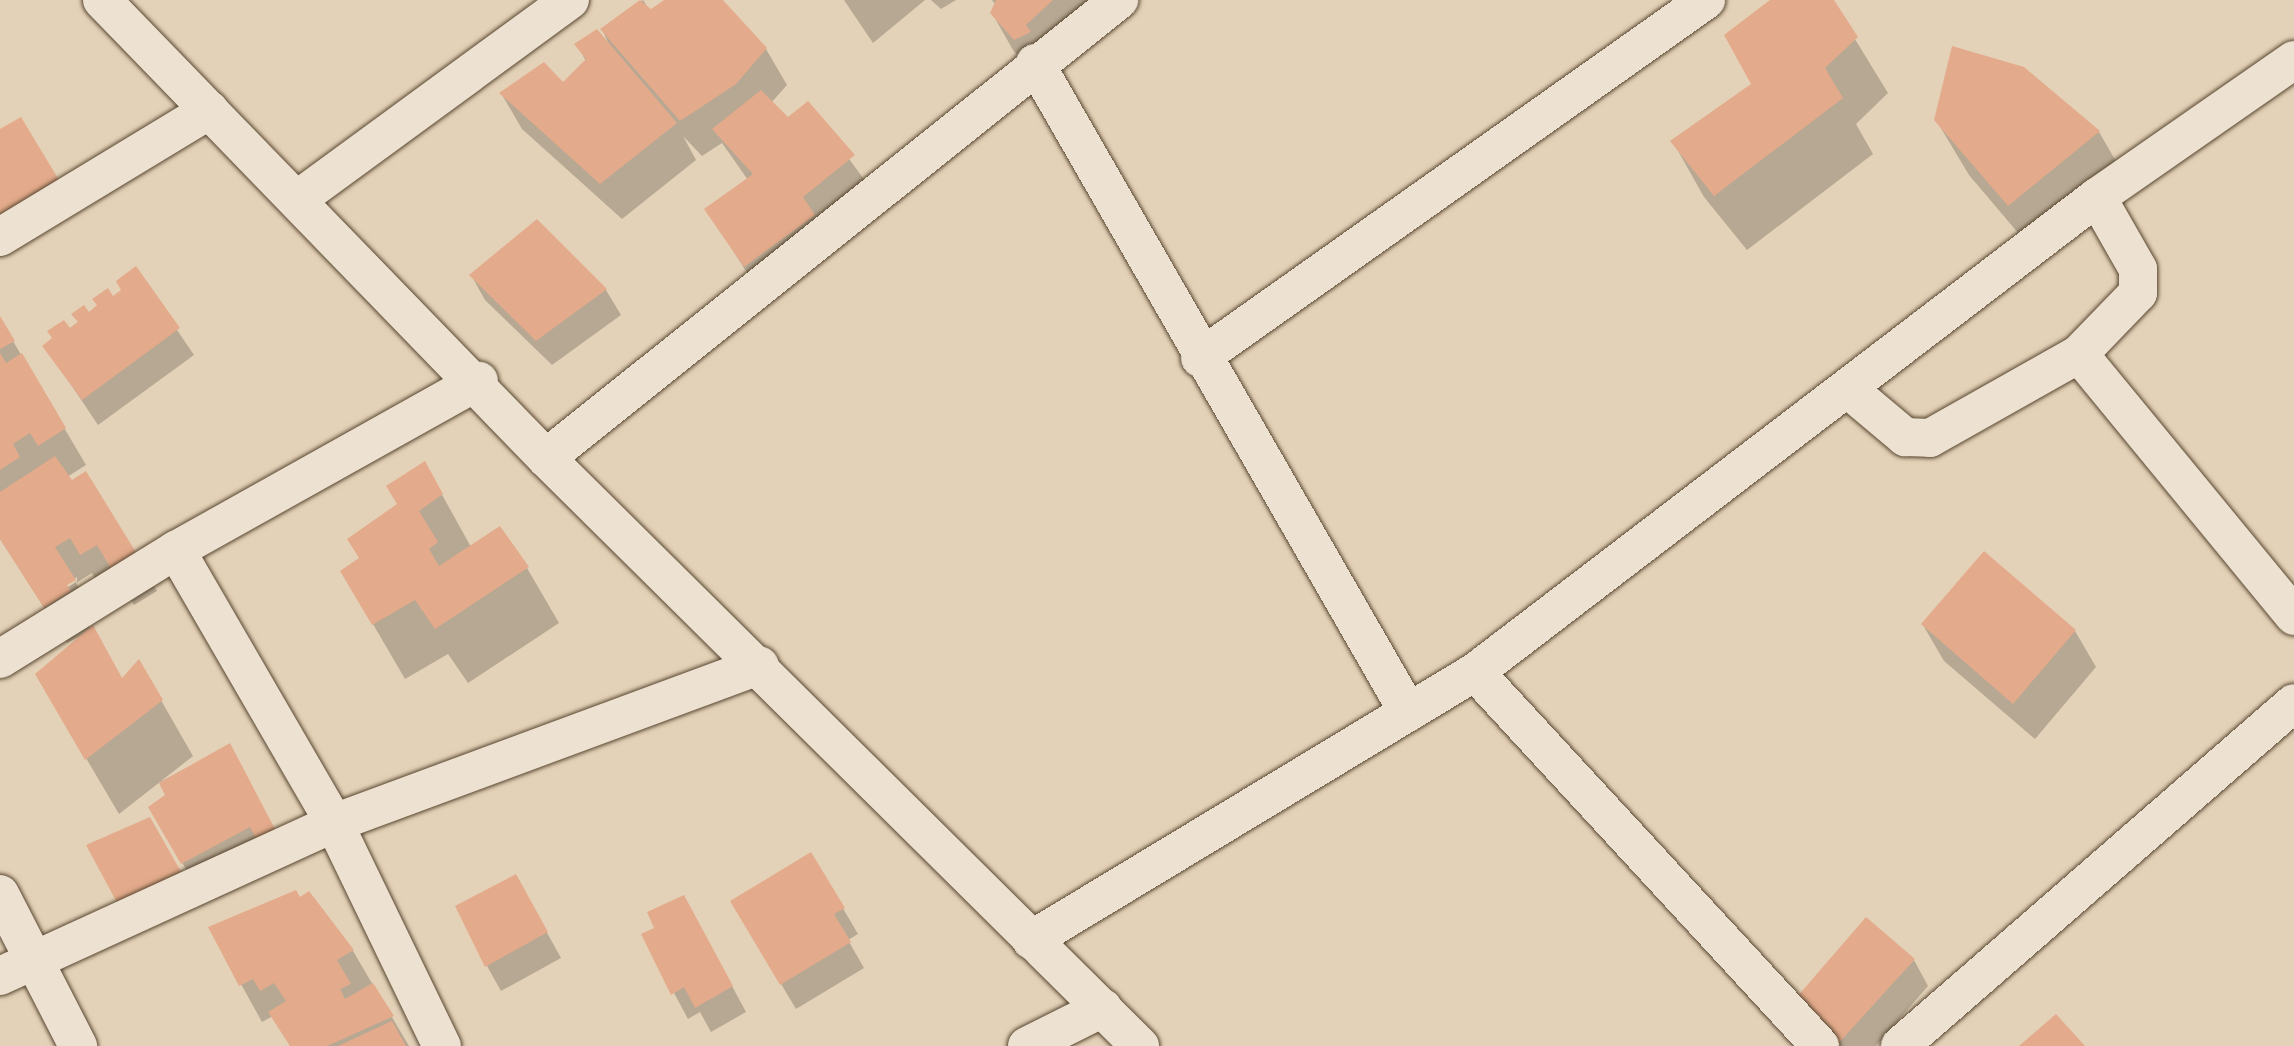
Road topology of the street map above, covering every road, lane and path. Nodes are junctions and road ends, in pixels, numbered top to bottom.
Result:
1 (102, 0) edge
2 (570, 0) edge
3 (1119, 0) edge
4 (1706, 0) edge
5 (2294, 60) edge
6 (1035, 63) junction
7 (211, 110) junction
8 (2097, 197) junction
9 (299, 199) junction
10 (0, 237) edge
11 (2079, 354) junction
12 (1200, 358) junction
13 (479, 382) junction
14 (1848, 389) junction
15 (546, 458) junction
16 (176, 551) junction
17 (2294, 616) edge
18 (0, 659) edge
19 (760, 665) junction
20 (1475, 672) junction
21 (2294, 703) edge
22 (1408, 712) junction
23 (334, 823) junction
24 (0, 894) edge
25 (1031, 940) junction
26 (16, 968) edge
27 (1103, 1009) junction
28 (78, 1046) edge
29 (442, 1046) edge
30 (1027, 1046) edge
31 (1140, 1046) edge
32 (1820, 1046) edge
33 (1900, 1046) edge

1 - 7 street
2 - 9 street
3 - 6 street
4 - 12 street
5 - 8 street
6 - 12 street
6 - 15 street
7 - 9 street
7 - 10 street
8 - 11 street
8 - 14 street
9 - 13 street
11 - 14 street
11 - 17 street
12 - 22 street
13 - 15 street
13 - 16 street
14 - 20 street
15 - 19 street
16 - 18 street
16 - 23 street
19 - 23 street
19 - 25 street
20 - 22 street
20 - 32 street
21 - 33 street
22 - 25 street
23 - 26 street
23 - 29 street
24 - 26 street
25 - 27 street
26 - 28 street
27 - 30 street
27 - 31 street

